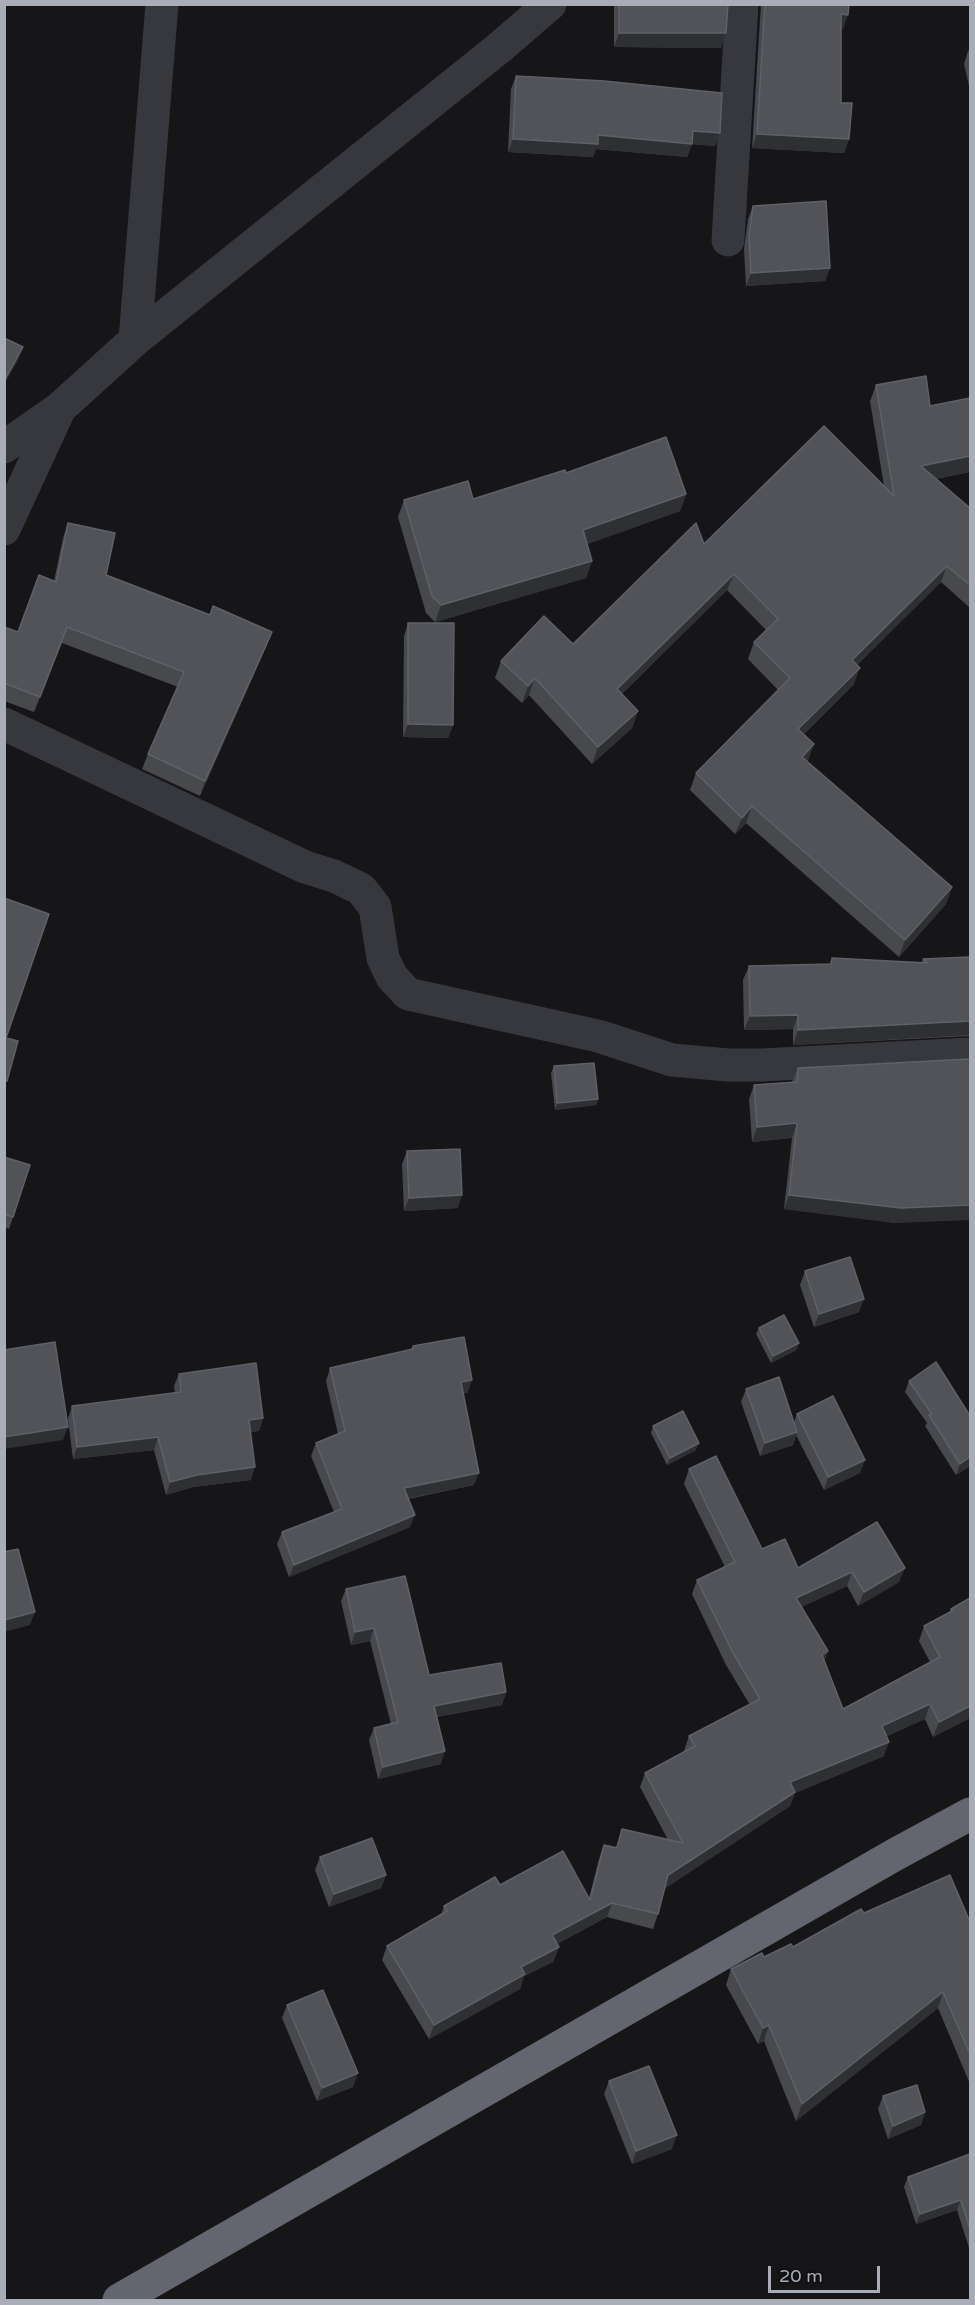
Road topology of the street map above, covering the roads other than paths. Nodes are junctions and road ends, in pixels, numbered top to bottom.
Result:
1 (162, 4) edge
2 (550, 4) edge
3 (742, 4) edge
4 (728, 240) dead end
5 (135, 340) junction
6 (60, 408) junction
7 (4, 447) edge
8 (4, 529) edge
9 (4, 724) edge
10 (970, 1054) edge
11 (970, 1814) edge
12 (119, 2301) edge

1 - 5 street
2 - 5 street
3 - 4 street
5 - 6 street
6 - 7 street
6 - 8 street
9 - 10 street
11 - 12 highway

